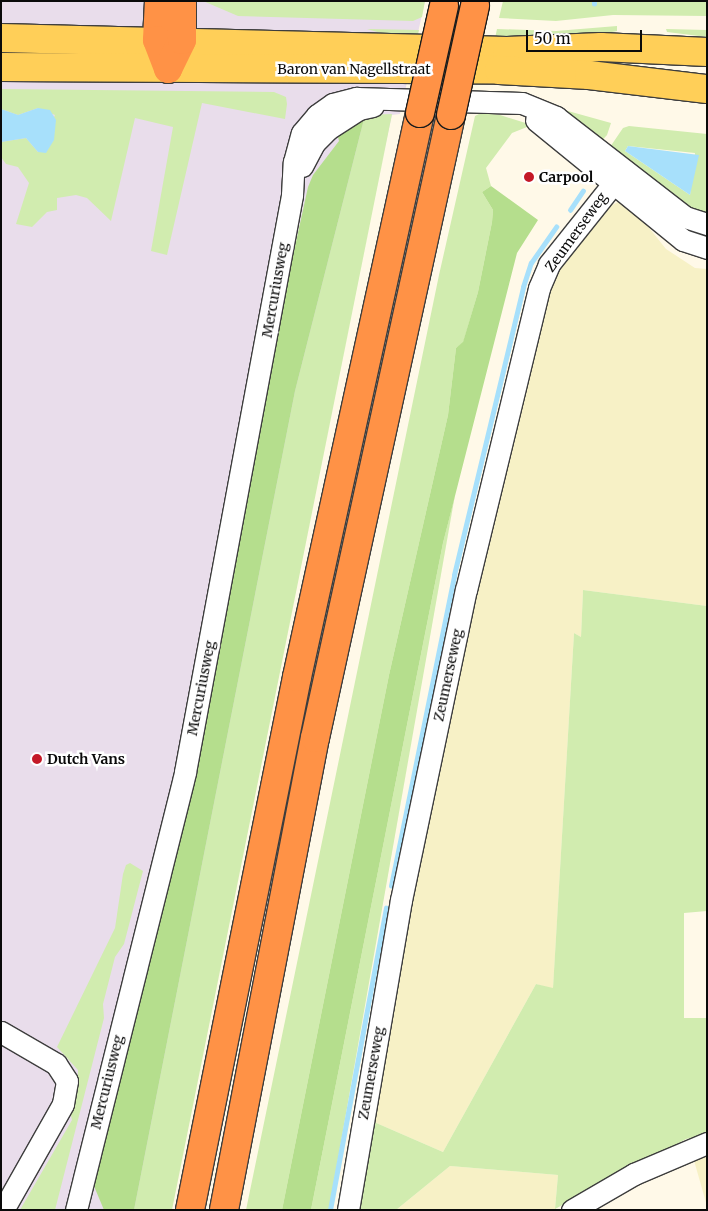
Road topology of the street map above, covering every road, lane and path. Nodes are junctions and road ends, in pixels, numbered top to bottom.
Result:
1 (159, 1) edge
2 (182, 1) edge
3 (445, 4) edge
4 (476, 4) edge
5 (1, 38) edge
6 (170, 40) junction
7 (707, 52) edge
8 (1, 67) edge
9 (168, 70) junction
10 (707, 89) edge
11 (618, 176) junction
12 (707, 224) edge
13 (707, 248) edge
14 (1, 1032) edge
15 (707, 1143) edge
16 (83, 1175) junction
17 (3, 1210) edge
18 (66, 1210) edge
19 (76, 1210) edge
20 (190, 1210) edge
21 (224, 1210) edge
22 (348, 1210) edge
23 (572, 1210) edge

1 - 6 highway
2 - 6 highway
3 - 20 highway, bridge
4 - 21 highway, bridge
5 - 6 main road, Baron van Nagellstraat
6 - 7 main road, Baron van Nagellstraat
6 - 9 highway
8 - 9 main road, Baron van Nagellstraat
9 - 10 main road, Baron van Nagellstraat
11 - 12 street, Mercuriusweg
11 - 13 street, Mercuriusweg
11 - 16 street, Mercuriusweg
11 - 22 street, Zeumerseweg
14 - 17 street
15 - 23 street
16 - 18 street, Mercuriusweg
16 - 19 street, Mercuriusweg

